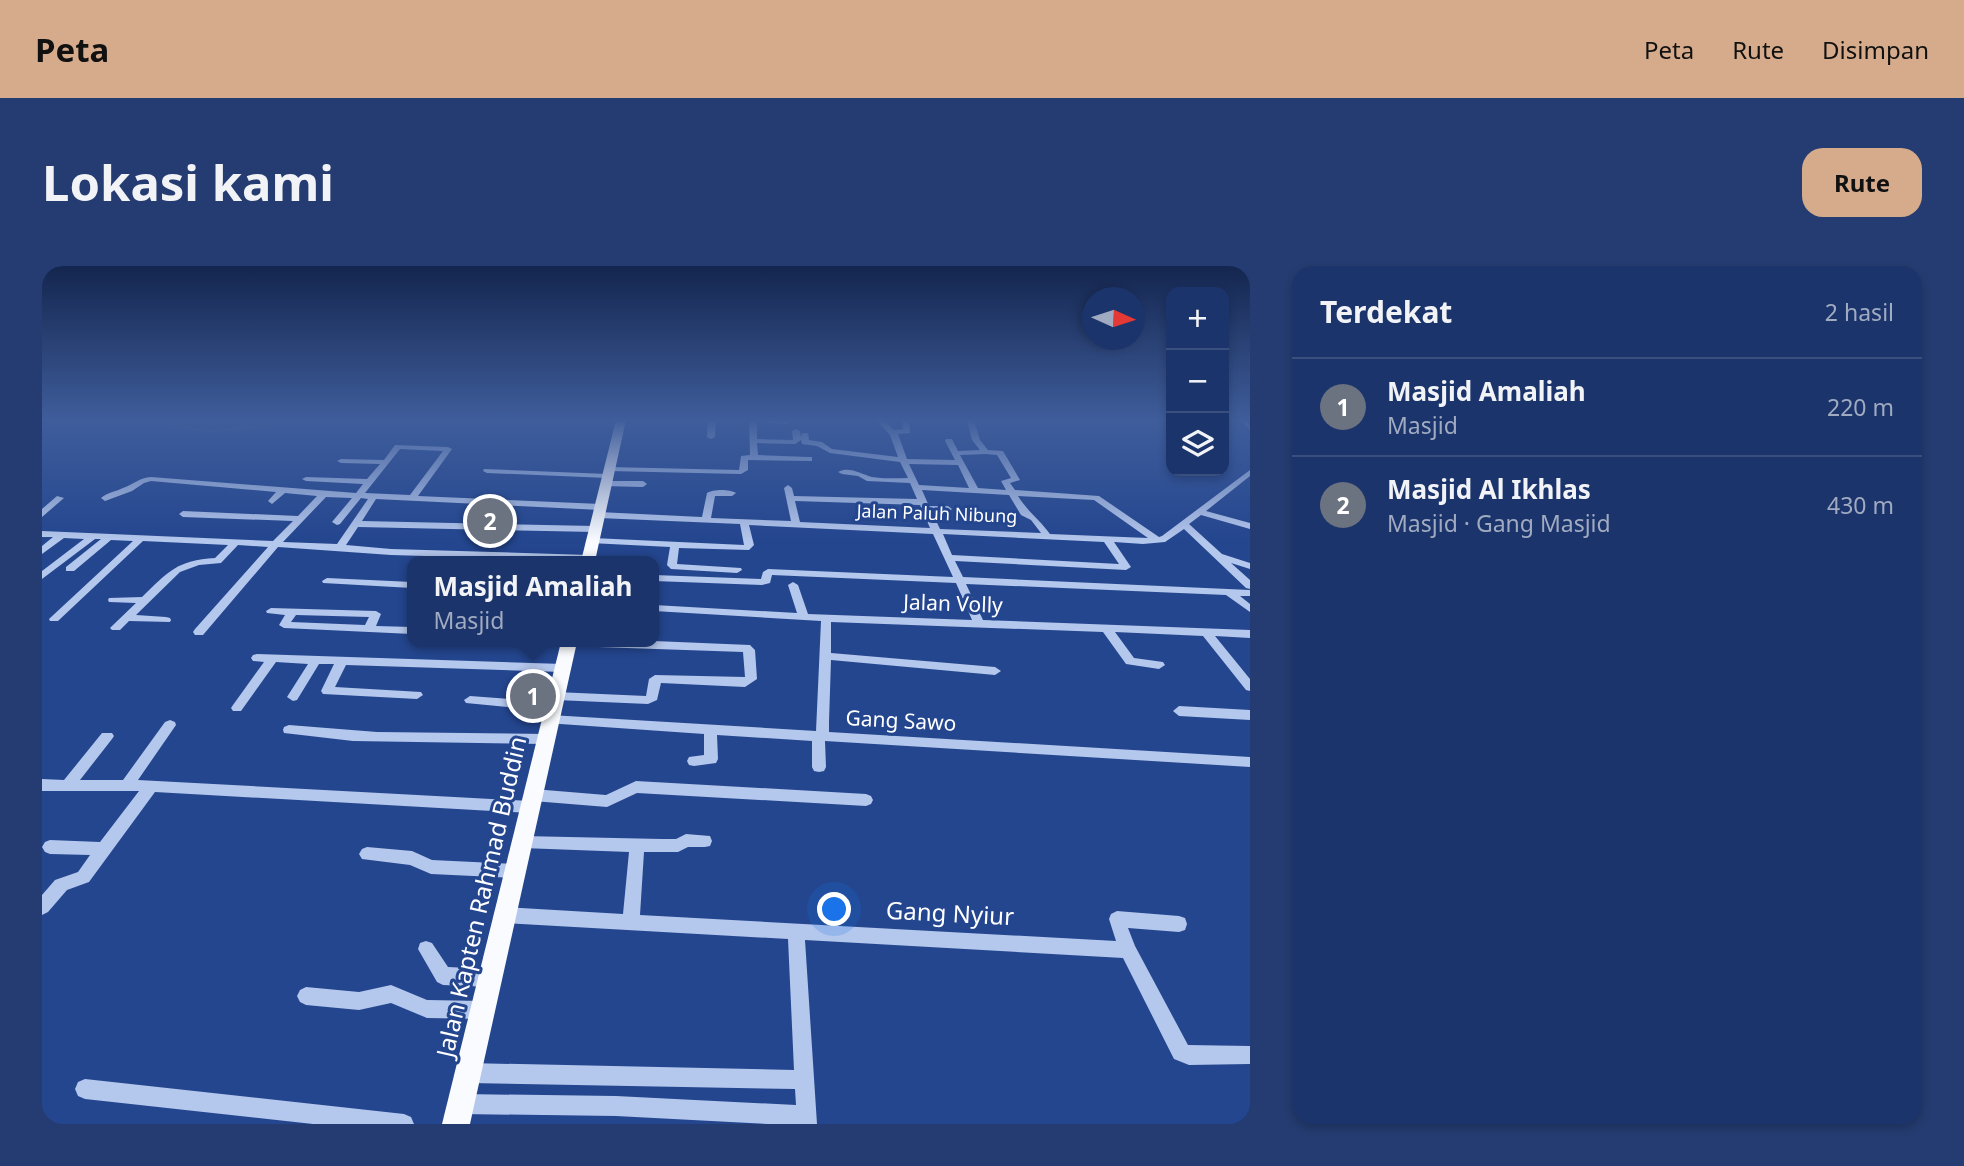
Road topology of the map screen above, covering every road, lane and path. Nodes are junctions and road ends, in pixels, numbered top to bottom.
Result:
1 (440, 460) edge
2 (612, 460) edge
3 (744, 460) edge
4 (904, 460) joint
5 (960, 460) edge
6 (1004, 460) edge
7 (341, 461) dead end
8 (386, 462) joint
9 (961, 463) junction
10 (487, 471) dead end
11 (1250, 471) edge
12 (842, 472) dead end
13 (608, 476) junction
14 (306, 479) dead end
15 (370, 482) junction
16 (643, 484) dead end
17 (284, 489) junction
18 (975, 491) junction
19 (732, 493) dead end
20 (1013, 493) junction
21 (324, 494) junction
22 (887, 494) dead end
23 (963, 494) joint
24 (919, 495) junction
25 (358, 496) junction
26 (374, 496) junction
27 (413, 497) junction
28 (60, 498) dead end
29 (105, 498) dead end
30 (272, 502) dead end
31 (948, 509) dead end
32 (600, 511) junction
33 (1201, 512) junction
34 (42, 514) edge
35 (183, 514) dead end
36 (300, 519) junction
37 (706, 520) junction
38 (746, 521) junction
39 (337, 522) dead end
40 (761, 522) joint
41 (355, 524) junction
42 (796, 524) junction
43 (1184, 524) junction
44 (1250, 526) edge
45 (935, 530) junction
46 (1046, 534) junction
47 (62, 535) junction
48 (594, 535) junction
49 (43, 536) edge
50 (92, 537) junction
51 (108, 538) junction
52 (1107, 538) junction
53 (139, 539) junction
54 (1158, 540) junction
55 (235, 542) junction
56 (276, 544) junction
57 (675, 544) junction
58 (340, 547) junction
59 (42, 551) edge
60 (490, 556) edge
61 (589, 556) edge
62 (1220, 556) junction
63 (951, 558) junction
64 (998, 561) junction
65 (1250, 566) edge
66 (70, 569) dead end
67 (737, 570) dead end
68 (42, 576) edge
69 (659, 578) edge
70 (327, 581) dead end
71 (961, 581) junction
72 (1010, 583) junction
73 (793, 584) dead end
74 (407, 585) edge
75 (1250, 586) edge
76 (1228, 592) junction
77 (1250, 593) edge
78 (113, 600) dead end
79 (144, 600) junction
80 (659, 608) edge
81 (1250, 609) edge
82 (271, 611) dead end
83 (292, 612) joint
84 (803, 616) junction
85 (127, 618) junction
86 (826, 618) junction
87 (54, 619) dead end
88 (166, 620) dead end
89 (980, 625) junction
90 (116, 628) dead end
91 (1107, 629) junction
92 (407, 631) edge
93 (199, 632) dead end
94 (1206, 632) junction
95 (1250, 634) edge
96 (659, 646) edge
97 (568, 647) edge
98 (747, 649) joint
99 (827, 656) junction
100 (257, 658) dead end
101 (272, 659) junction
102 (315, 660) junction
103 (342, 662) junction
104 (1159, 665) dead end
105 (563, 668) junction
106 (995, 671) dead end
107 (1243, 671) edge
108 (1250, 687) edge
109 (417, 695) dead end
110 (293, 697) dead end
111 (470, 700) dead end
112 (237, 708) dead end
113 (526, 708) tunnel mouth
114 (1179, 711) dead end
115 (1250, 715) edge
116 (549, 716) junction
117 (170, 725) dead end
118 (709, 729) junction
119 (289, 730) dead end
120 (107, 736) dead end
121 (821, 737) junction
122 (694, 761) dead end
123 (1250, 762) edge
124 (819, 767) dead end
125 (127, 785) junction
126 (42, 786) edge
127 (67, 786) junction
128 (151, 786) junction
129 (866, 800) dead end
130 (532, 801) junction
131 (705, 841) dead end
132 (522, 842) junction
133 (637, 845) junction
134 (50, 847) dead end
135 (102, 849) junction
136 (367, 854) dead end
137 (515, 872) junction
138 (42, 907) edge
139 (505, 915) junction
140 (631, 921) junction
141 (1180, 924) dead end
142 (796, 932) junction
143 (426, 948) dead end
144 (1128, 950) junction
145 (490, 978) junction
146 (306, 996) dead end
147 (483, 1010) junction
148 (1250, 1055) edge
149 (468, 1073) junction
150 (805, 1080) junction
151 (85, 1089) dead end
152 (458, 1114) edge
153 (807, 1120) edge
154 (404, 1124) edge

1 - 27 street
2 - 13 main road
3 - 13 street
4 - 9 street
4 - 24 street
5 - 9 street
6 - 20 street
7 - 8 street
8 - 15 street
9 - 18 street
10 - 13 street
11 - 33 street
12 - 24 street
13 - 16 street
13 - 32 main road
14 - 15 street
15 - 25 street
17 - 21 street, Jalan Paluh Nibung
17 - 29 street, Jalan Paluh Nibung
17 - 30 street
18 - 20 street
18 - 23 street
19 - 37 street
20 - 46 street
20 - 54 street
21 - 25 street, Jalan Paluh Nibung
21 - 36 street
22 - 24 street
23 - 24 street
24 - 31 street
24 - 42 street
24 - 45 street
25 - 26 street, Jalan Paluh Nibung
25 - 39 street
26 - 27 street, Jalan Paluh Nibung
26 - 41 street
27 - 32 street, Jalan Paluh Nibung
28 - 34 street
32 - 37 street, Jalan Paluh Nibung
32 - 48 main road
33 - 43 street
33 - 44 street
35 - 36 street
36 - 56 street
37 - 38 street, Jalan Paluh Nibung
38 - 40 street, Jalan Paluh Nibung
38 - 57 street
40 - 42 street, Jalan Paluh Nibung
41 - 48 street
41 - 58 street
42 - 45 street, Jalan Paluh Nibung
43 - 54 street
43 - 62 street
45 - 46 street, Jalan Paluh Nibung
45 - 63 street
46 - 52 street, Jalan Paluh Nibung
47 - 49 street
47 - 50 street
47 - 59 street
48 - 57 street
48 - 61 main road
50 - 51 street
50 - 68 street
51 - 53 street
51 - 66 street
52 - 54 street, Jalan Paluh Nibung
52 - 64 street
53 - 55 street
53 - 87 street
55 - 56 street
55 - 79 street
56 - 58 street
56 - 93 street
57 - 67 street
58 - 60 street
62 - 65 street
62 - 75 street
63 - 64 street
63 - 71 street
64 - 72 street
69 - 71 street
70 - 74 street
71 - 72 street
71 - 89 street
72 - 76 street
73 - 84 street
76 - 77 street
76 - 81 street
78 - 79 street
79 - 85 street
80 - 84 street, Jalan Volly
82 - 83 street
83 - 92 street
84 - 86 street, Jalan Volly
85 - 88 street
85 - 90 street
86 - 89 street, Jalan Volly
86 - 99 street
89 - 91 street, Jalan Volly
91 - 94 street, Jalan Volly
91 - 104 street
94 - 95 street, Jalan Volly
94 - 107 street
96 - 98 street
97 - 105 main road, Jalan Kapten Rahmad Buddin
98 - 116 street
99 - 106 street
99 - 121 street
100 - 101 street
101 - 102 street
101 - 112 street
102 - 103 street
102 - 110 street
103 - 105 street
103 - 109 street
105 - 116 main road, Jalan Kapten Rahmad Buddin
107 - 108 street
111 - 113 street
114 - 115 street
116 - 118 street, Gang Sawo
116 - 119 street, Gang Sawo
116 - 130 main road, Jalan Kapten Rahmad Buddin
117 - 125 street
118 - 121 street, Gang Sawo
118 - 122 street
120 - 127 street
121 - 123 street, Gang Sawo
121 - 124 street
125 - 127 street
125 - 128 street
126 - 127 street
128 - 130 street
128 - 135 street
129 - 130 street
130 - 132 main road, Jalan Kapten Rahmad Buddin
131 - 133 street
132 - 133 street
132 - 137 main road, Jalan Kapten Rahmad Buddin
133 - 140 street
134 - 135 street
135 - 138 street
136 - 137 street
137 - 139 main road, Jalan Kapten Rahmad Buddin
139 - 140 street, Gang Nyiur
139 - 145 main road, Jalan Kapten Rahmad Buddin
140 - 142 street, Gang Nyiur
141 - 144 street
142 - 144 street, Gang Nyiur
142 - 150 street
143 - 145 street
144 - 148 street
145 - 147 main road, Jalan Kapten Rahmad Buddin
146 - 147 street
147 - 149 main road, Jalan Kapten Rahmad Buddin
149 - 150 street
149 - 152 main road, Jalan Kapten Rahmad Buddin
150 - 153 street
151 - 154 street
152 - 153 street

